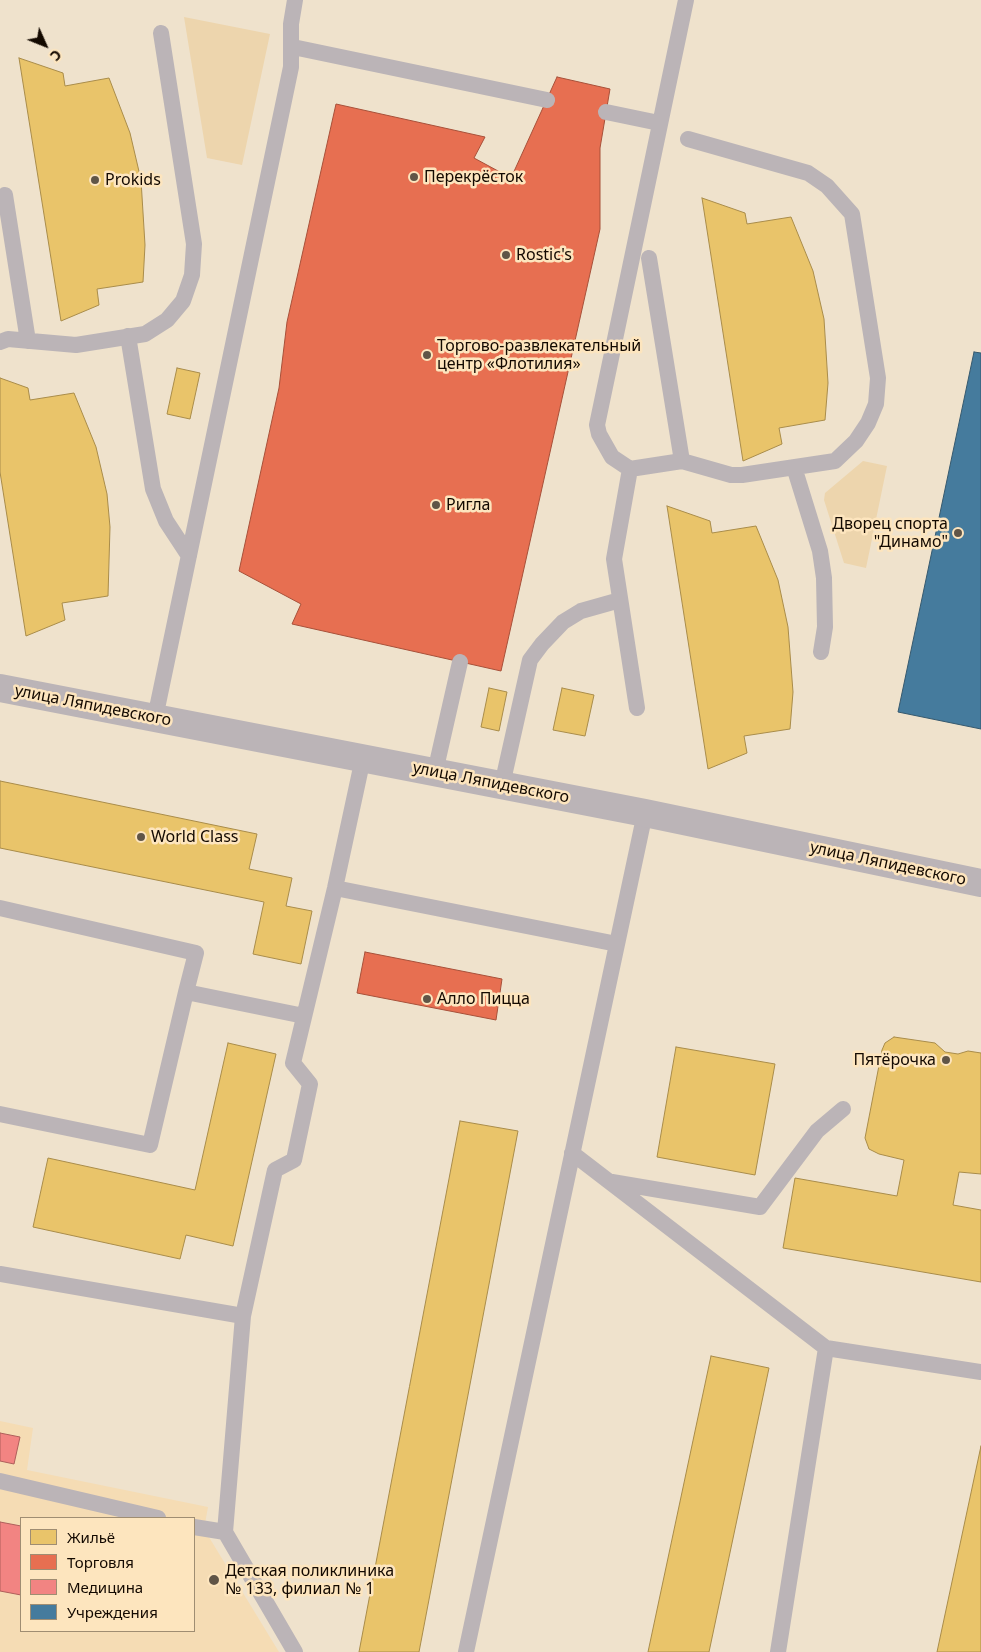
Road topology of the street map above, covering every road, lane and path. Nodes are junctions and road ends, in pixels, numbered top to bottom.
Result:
1 (295, 0) edge
2 (686, 0) edge
3 (161, 33) dead end
4 (293, 47) junction
5 (547, 100) dead end
6 (606, 112) dead end
7 (659, 123) junction
8 (688, 139) dead end
9 (5, 195) dead end
10 (648, 258) dead end
11 (128, 336) junction
12 (28, 341) junction
13 (0, 342) edge
14 (682, 461) junction
15 (794, 467) junction
16 (630, 469) junction
17 (189, 556) junction
18 (620, 600) junction
19 (821, 652) dead end
20 (460, 662) dead end
21 (0, 688) edge
22 (637, 708) dead end
23 (155, 718) junction
24 (363, 758) junction
25 (435, 772) junction
26 (502, 785) junction
27 (645, 813) junction
28 (981, 883) edge
29 (335, 888) junction
30 (0, 908) edge
31 (617, 944) junction
32 (186, 992) junction
33 (304, 1016) junction
34 (843, 1109) dead end
35 (0, 1114) edge
36 (572, 1153) junction
37 (610, 1182) junction
38 (0, 1274) edge
39 (243, 1316) junction
40 (826, 1348) junction
41 (981, 1372) edge
42 (0, 1481) edge
43 (154, 1517) edge
44 (195, 1527) edge
45 (225, 1532) junction
46 (295, 1652) edge
47 (466, 1652) edge
48 (778, 1652) edge

1 - 4 lane
2 - 7 lane
3 - 11 lane
4 - 5 lane
4 - 17 lane
6 - 7 lane
7 - 16 lane
8 - 15 lane
9 - 12 lane
10 - 14 lane
11 - 12 lane
11 - 17 lane
12 - 13 lane
14 - 15 lane
14 - 16 lane
15 - 19 lane
16 - 18 lane
17 - 23 lane
18 - 22 lane
18 - 26 lane
20 - 25 lane
21 - 23 street, улица Ляпидевского
23 - 24 street, улица Ляпидевского
24 - 25 street, улица Ляпидевского
24 - 29 lane
25 - 26 street, улица Ляпидевского
26 - 27 street, улица Ляпидевского
27 - 28 street, улица Ляпидевского
27 - 31 lane
29 - 31 lane
29 - 33 lane
30 - 32 lane
31 - 36 lane
32 - 33 lane
32 - 35 lane
33 - 39 lane
34 - 37 lane
36 - 37 lane
36 - 47 lane
37 - 40 lane
38 - 39 lane
39 - 45 lane
40 - 41 lane
40 - 48 lane
42 - 43 lane
44 - 45 lane
45 - 46 lane

